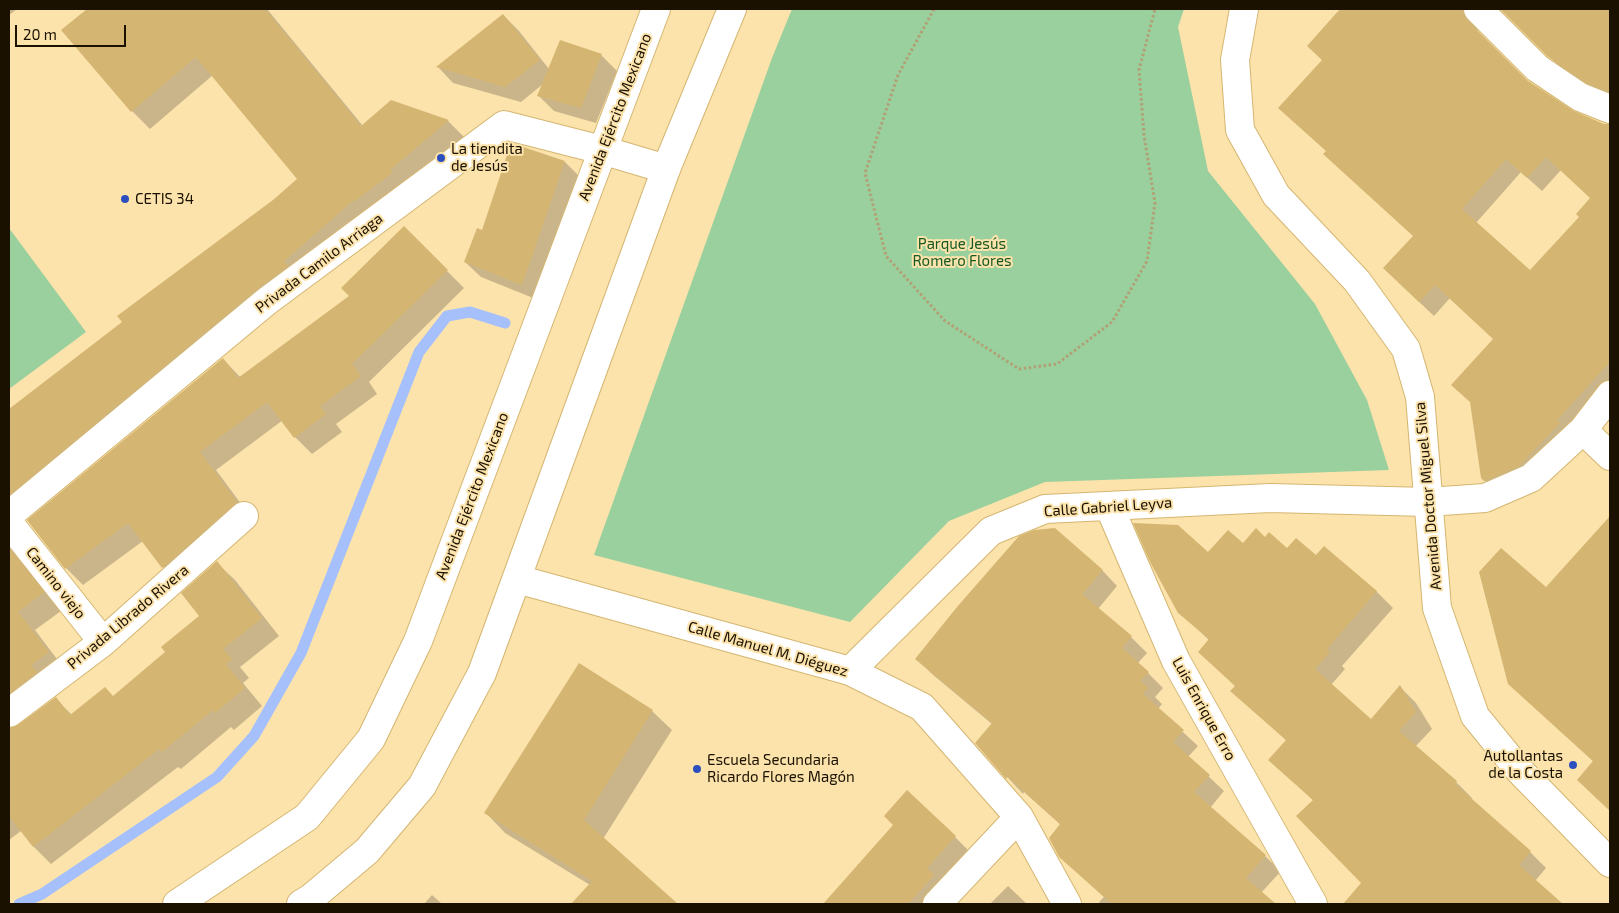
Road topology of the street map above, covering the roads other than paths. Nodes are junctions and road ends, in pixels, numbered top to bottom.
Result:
1 (656, 9) edge
2 (732, 9) edge
3 (1244, 9) edge
4 (1478, 9) edge
5 (1610, 110) edge
6 (602, 150) junction
7 (666, 169) junction
8 (1610, 395) edge
9 (1583, 430) junction
10 (1610, 456) edge
11 (1428, 502) junction
12 (1109, 506) junction
13 (9, 515) edge
14 (244, 516) dead end
15 (9, 523) edge
16 (517, 579) junction
17 (103, 642) junction
18 (850, 671) junction
19 (9, 714) edge
20 (1018, 817) junction
21 (1610, 863) edge
22 (177, 904) edge
23 (301, 904) edge
24 (937, 904) edge
25 (1067, 904) edge
26 (1313, 904) edge

1 - 6 street, Avenida Ejército Mexicano
2 - 7 street
3 - 11 street, Avenida Doctor Miguel Silva
4 - 5 street
6 - 7 street, Privada Camilo Arriaga
6 - 13 street, Privada Camilo Arriaga
6 - 22 street, Avenida Ejército Mexicano
7 - 16 street
8 - 9 street, Calle Gabriel Leyva
9 - 10 street
9 - 11 street, Calle Gabriel Leyva
11 - 12 street, Calle Gabriel Leyva
11 - 21 street, Avenida Doctor Miguel Silva
12 - 18 street, Calle Gabriel Leyva
12 - 26 street, Luis Enrique Erro
14 - 17 street, Privada Librado Rivera
15 - 17 street, Camino viejo
16 - 18 street, Calle Manuel M. Diéguez
16 - 23 street
17 - 19 street, Privada Librado Rivera
18 - 20 street, Calle Manuel M. Diéguez
20 - 24 street
20 - 25 street, Calle Manuel M. Diéguez

